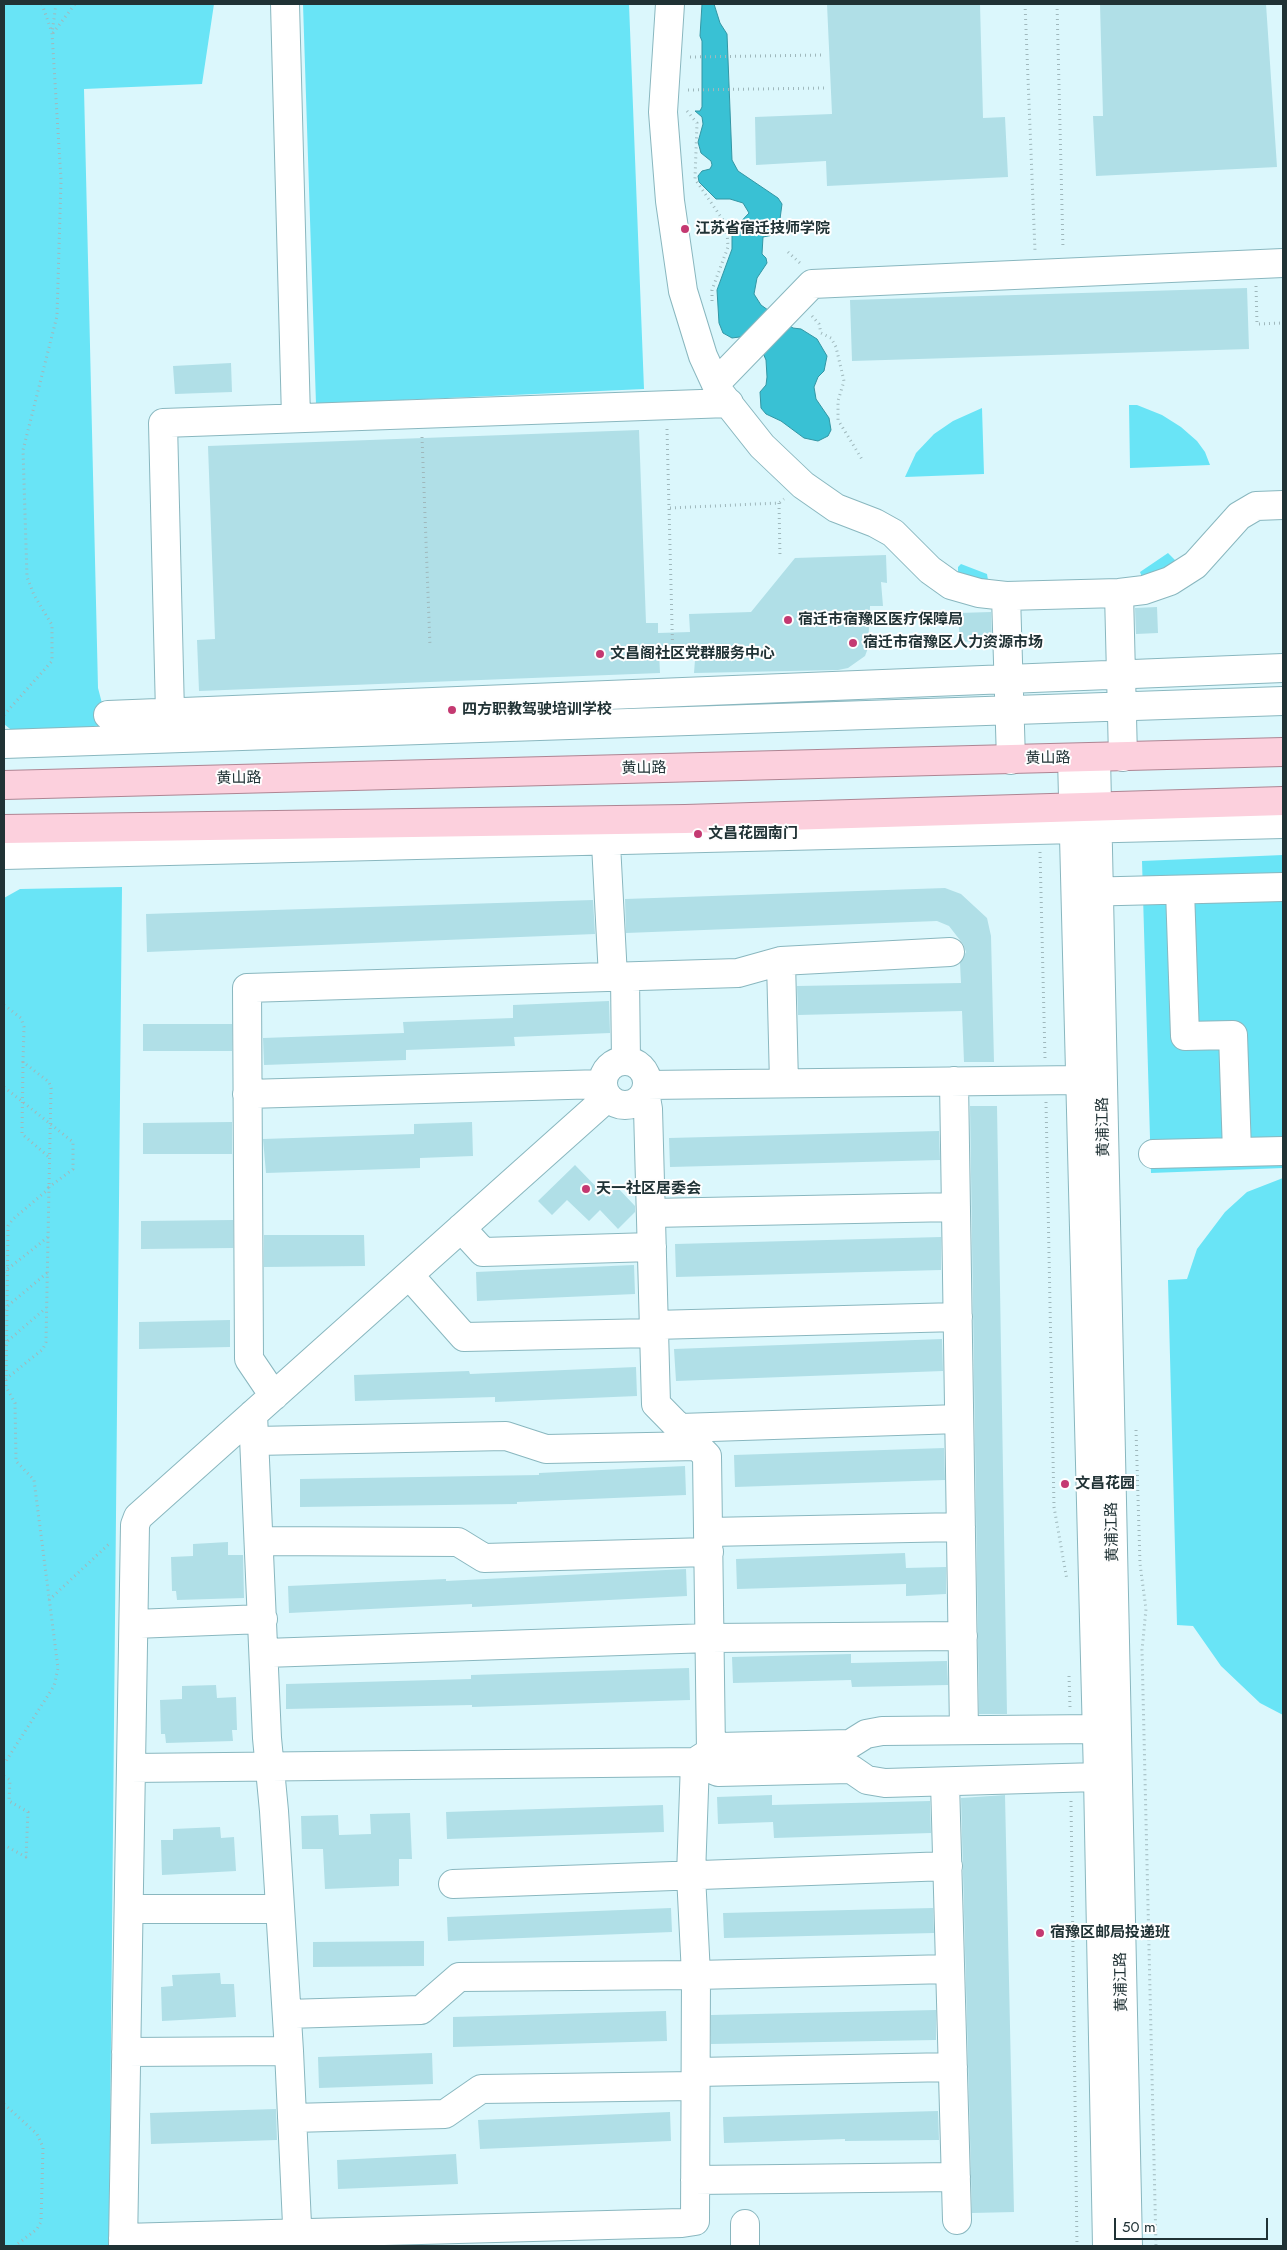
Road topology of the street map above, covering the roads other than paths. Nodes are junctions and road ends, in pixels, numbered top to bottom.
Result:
1 (285, 4) edge
2 (670, 4) edge
3 (1283, 263) edge
4 (722, 393) junction
5 (296, 418) junction
6 (1283, 505) edge
7 (1119, 593) junction
8 (1006, 596) junction
9 (1283, 668) edge
10 (1121, 674) junction
11 (1008, 679) junction
12 (1283, 702) edge
13 (1122, 707) junction
14 (1010, 710) junction
15 (170, 713) junction
16 (108, 715) dead end
17 (4, 744) edge
18 (1283, 752) edge
19 (1123, 757) junction
20 (1084, 758) junction
21 (1011, 760) junction
22 (4, 785) edge
23 (1283, 801) edge
24 (1085, 819) junction
25 (1283, 824) edge
26 (4, 829) edge
27 (606, 831) junction
28 (4, 855) edge
29 (1283, 887) edge
30 (1180, 890) junction
31 (1087, 892) junction
32 (950, 952) dead end
33 (781, 961) junction
34 (619, 977) junction
35 (626, 1061) junction
36 (1079, 1080) junction
37 (954, 1081) junction
38 (784, 1083) junction
39 (646, 1089) junction
40 (605, 1090) junction
41 (247, 1094) junction
42 (1283, 1150) edge
43 (1238, 1152) junction
44 (1153, 1154) dead end
45 (956, 1207) junction
46 (651, 1213) junction
47 (461, 1228) junction
48 (652, 1247) junction
49 (409, 1275) junction
50 (958, 1317) junction
51 (654, 1329) junction
52 (274, 1396) junction
53 (253, 1414) junction
54 (960, 1419) junction
55 (689, 1437) junction
56 (255, 1441) junction
57 (961, 1527) junction
58 (260, 1541) junction
59 (708, 1542) junction
60 (263, 1619) junction
61 (134, 1624) junction
62 (963, 1636) junction
63 (710, 1638) junction
64 (265, 1653) junction
65 (1097, 1729) junction
66 (964, 1730) junction
67 (703, 1757) junction
68 (271, 1766) junction
69 (131, 1768) junction
70 (1098, 1777) junction
71 (946, 1782) junction
72 (948, 1866) junction
73 (692, 1875) junction
74 (453, 1884) dead end
75 (129, 1909) junction
76 (280, 1909) junction
77 (950, 1969) junction
78 (696, 1975) junction
79 (287, 2014) junction
80 (289, 2051) junction
81 (126, 2052) junction
82 (953, 2067) junction
83 (696, 2079) junction
84 (292, 2118) junction
85 (956, 2177) junction
86 (695, 2180) junction
87 (957, 2220) dead end
88 (297, 2240) edge
89 (123, 2242) edge
90 (1107, 2246) edge
91 (1128, 2246) edge

1 - 5 street
2 - 4 street
3 - 4 street
4 - 5 street
4 - 8 street
5 - 15 street
6 - 7 street
7 - 8 street
7 - 10 street
8 - 11 street
9 - 10 street
10 - 11 street
10 - 13 street
11 - 14 street
11 - 15 street
12 - 13 street
13 - 14 street
13 - 19 street
14 - 17 street
14 - 21 street
15 - 16 street
18 - 19 main road, 黄山路
19 - 20 main road, 黄山路
20 - 21 main road, 黄山路
20 - 24 street, 黄浦江路
21 - 22 main road, 黄山路
23 - 24 main road
24 - 25 street
24 - 27 main road
24 - 27 street
24 - 31 street, 黄浦江路
26 - 27 main road
27 - 28 street
27 - 34 street
29 - 30 street
30 - 31 street
30 - 43 street
31 - 36 street, 黄浦江路
31 - 91 street, 黄浦江路
32 - 33 street
33 - 34 street
33 - 38 street
34 - 35 street
34 - 41 street
35 - 39 street
35 - 40 street
36 - 37 street
36 - 65 street, 黄浦江路
37 - 38 street
37 - 45 street
38 - 39 street
39 - 40 street
39 - 46 street
40 - 41 street
40 - 47 street
41 - 52 street
42 - 43 street
43 - 44 street
45 - 46 street
45 - 50 street
46 - 48 street
47 - 48 street
47 - 49 street
48 - 51 street
49 - 51 street
49 - 52 street
50 - 51 street
50 - 54 street
51 - 55 street
52 - 53 street
53 - 56 street
53 - 61 street
54 - 55 street
54 - 57 street
55 - 56 street
55 - 59 street
56 - 58 street
57 - 59 street
57 - 62 street
58 - 59 street
58 - 60 street
59 - 63 street
60 - 61 street
60 - 64 street
61 - 69 street
62 - 63 street
62 - 66 street
63 - 64 street
63 - 67 street
64 - 68 street
65 - 66 street
65 - 70 street, 黄浦江路
66 - 67 street
67 - 68 street
67 - 71 street
67 - 73 street
68 - 69 street
68 - 76 street
69 - 75 street
70 - 71 street
70 - 90 street, 黄浦江路
71 - 72 street
72 - 73 street
72 - 77 street
73 - 74 street
73 - 78 street
75 - 76 street
75 - 81 street
76 - 79 street
77 - 78 street
77 - 82 street
78 - 79 street
78 - 83 street
79 - 80 street
80 - 81 street
80 - 84 street
81 - 89 street
82 - 83 street
82 - 85 street
83 - 84 street
83 - 86 street
84 - 88 street
85 - 86 street
85 - 87 street
86 - 88 street
88 - 89 street

